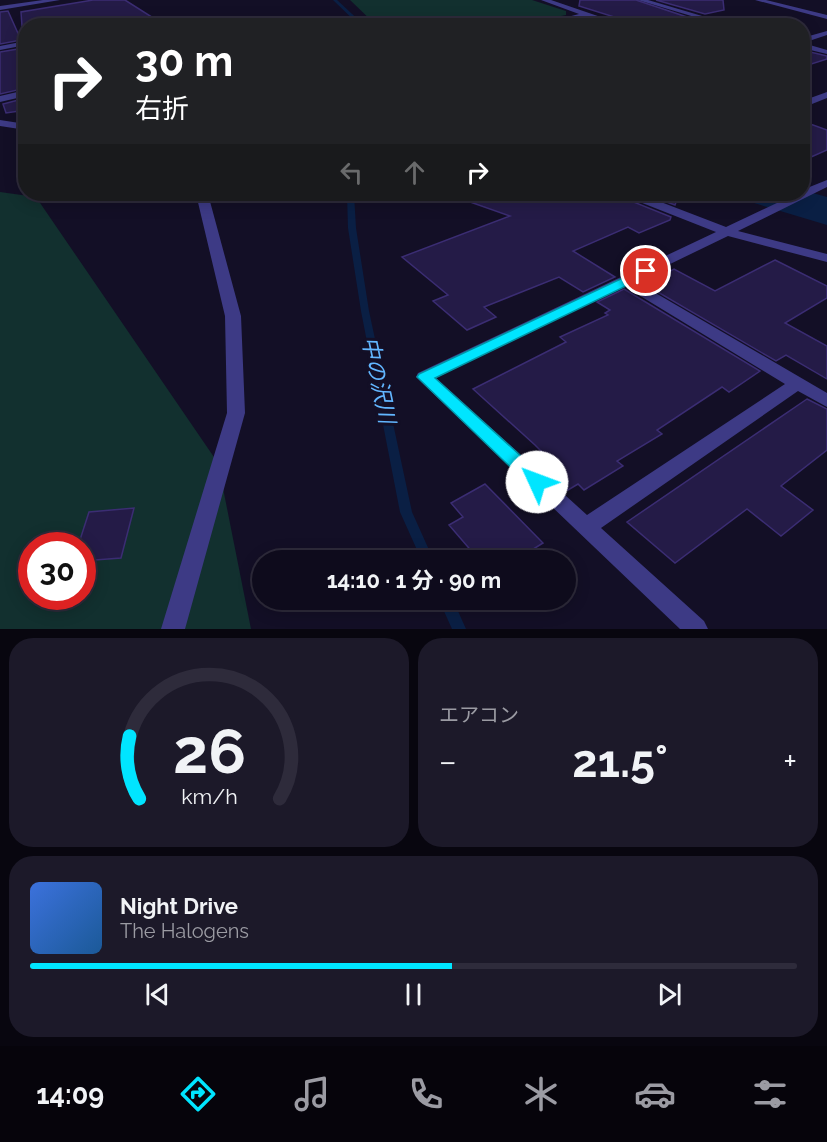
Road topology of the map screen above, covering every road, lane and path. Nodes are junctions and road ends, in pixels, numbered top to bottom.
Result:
1 (57, 0) edge
2 (544, 0) edge
3 (641, 0) edge
4 (758, 0) edge
5 (0, 8) edge
6 (588, 14) junction
7 (827, 17) edge
8 (571, 18) edge
9 (600, 18) edge
10 (707, 18) edge
11 (827, 33) edge
12 (810, 40) edge
13 (18, 45) edge
14 (810, 46) edge
15 (0, 48) edge
16 (827, 52) edge
17 (18, 95) edge
18 (827, 95) edge
19 (0, 99) edge
20 (810, 102) edge
21 (0, 123) edge
22 (18, 126) edge
23 (827, 183) edge
24 (810, 190) edge
25 (204, 201) edge
26 (648, 201) edge
27 (786, 201) edge
28 (730, 231) junction
29 (827, 258) edge
30 (626, 281) junction
31 (797, 384) junction
32 (827, 401) edge
33 (586, 527) junction
34 (173, 629) edge
35 (696, 629) edge

1 - 5 street
2 - 6 street
3 - 10 street
4 - 7 street
6 - 8 street
6 - 9 street
11 - 12 street
13 - 15 street
14 - 16 street
17 - 19 street
18 - 20 street
21 - 22 street
23 - 24 street
25 - 34 street
26 - 28 street
27 - 28 street
28 - 29 street
28 - 30 street
30 - 31 street
30 - 33 street
31 - 32 street
31 - 33 street
33 - 35 street

